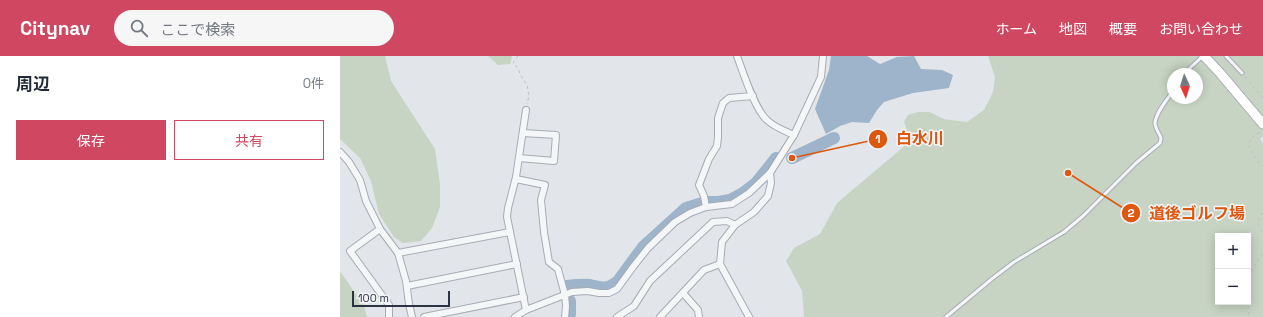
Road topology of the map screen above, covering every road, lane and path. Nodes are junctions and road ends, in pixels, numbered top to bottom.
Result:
1 (518, 56) edge
2 (736, 56) edge
3 (823, 56) edge
4 (1204, 56) edge
5 (1226, 56) edge
6 (1190, 68) edge
7 (1242, 73) joint
8 (753, 96) junction
9 (1263, 98) edge
10 (1167, 100) edge
11 (526, 110) joint
12 (1263, 124) edge
13 (1263, 129) edge
14 (523, 132) junction
15 (794, 136) junction
16 (340, 152) edge
17 (519, 158) junction
18 (1263, 167) edge
19 (770, 174) junction
20 (516, 179) junction
21 (706, 208) junction
22 (1263, 213) edge
23 (735, 225) junction
24 (380, 229) junction
25 (510, 232) junction
26 (1263, 232) edge
27 (398, 253) junction
28 (1263, 253) edge
29 (517, 264) junction
30 (720, 264) junction
31 (1251, 271) edge
32 (407, 286) junction
33 (683, 293) junction
34 (565, 295) junction
35 (524, 297) junction
36 (1248, 305) edge
37 (526, 310) junction
38 (389, 317) edge
39 (412, 317) edge
40 (424, 317) edge
41 (515, 317) edge
42 (565, 317) edge
43 (618, 317) edge
44 (660, 317) edge
45 (699, 317) edge
46 (749, 317) edge
47 (946, 317) edge
48 (1249, 317) edge

1 - 11 path
2 - 8 street
3 - 15 street
4 - 6 lane
4 - 12 street
5 - 7 lane
7 - 9 path
8 - 15 street
8 - 21 street
10 - 47 lane
11 - 14 street
13 - 18 path
14 - 17 street
14 - 17 street
15 - 19 street
16 - 24 street
17 - 20 street
19 - 21 street
19 - 23 street
20 - 25 street
20 - 34 street
21 - 34 street
22 - 26 path
23 - 30 street
23 - 43 street
24 - 27 street
24 - 38 street
25 - 27 street
25 - 29 street
27 - 32 street
28 - 31 path
29 - 32 street
29 - 35 street
30 - 33 street
30 - 46 street
32 - 39 street
33 - 44 street
33 - 45 street
34 - 37 street
34 - 42 street
35 - 37 street
35 - 40 street
36 - 48 path
37 - 41 street

